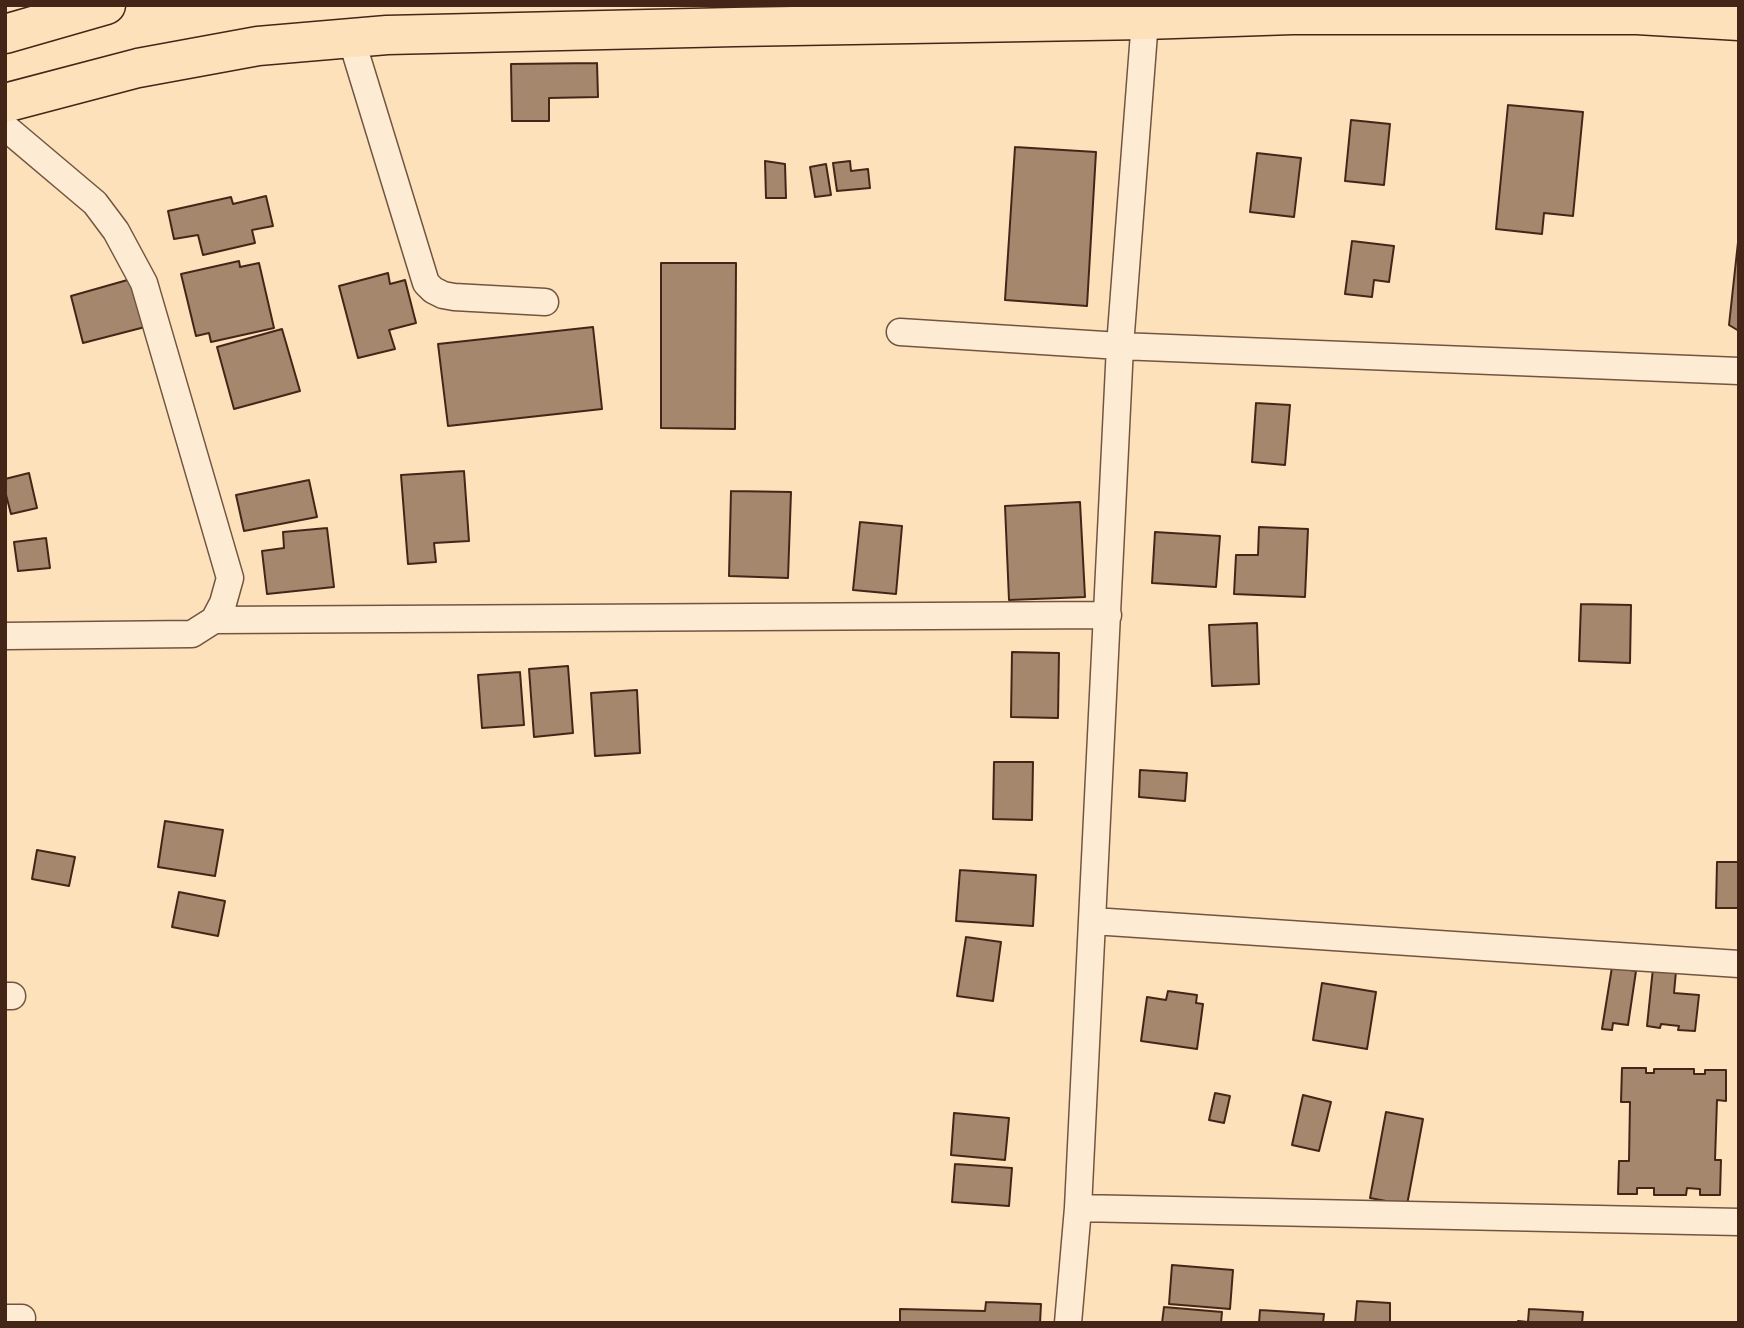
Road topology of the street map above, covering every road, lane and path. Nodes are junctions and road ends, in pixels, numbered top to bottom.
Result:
1 (106, 5) edge
2 (1421, 10) edge
3 (1144, 20) junction
4 (1739, 21) edge
5 (5, 34) edge
6 (351, 38) junction
7 (5, 103) edge
8 (5, 127) edge
9 (545, 302) dead end
10 (900, 332) dead end
11 (1120, 346) junction
12 (1739, 371) edge
13 (1108, 615) junction
14 (214, 620) junction
15 (5, 636) edge
16 (1093, 921) junction
17 (1739, 964) edge
18 (1079, 1208) junction
19 (1739, 1222) edge
20 (1068, 1323) edge

1 - 5 highway
2 - 3 highway
2 - 4 highway
3 - 6 highway
3 - 11 street
6 - 7 highway
6 - 9 street
8 - 14 street
10 - 11 street
11 - 12 street
11 - 13 street
13 - 14 street
13 - 16 street
14 - 15 street
16 - 17 street
16 - 18 street
18 - 19 street
18 - 20 street

